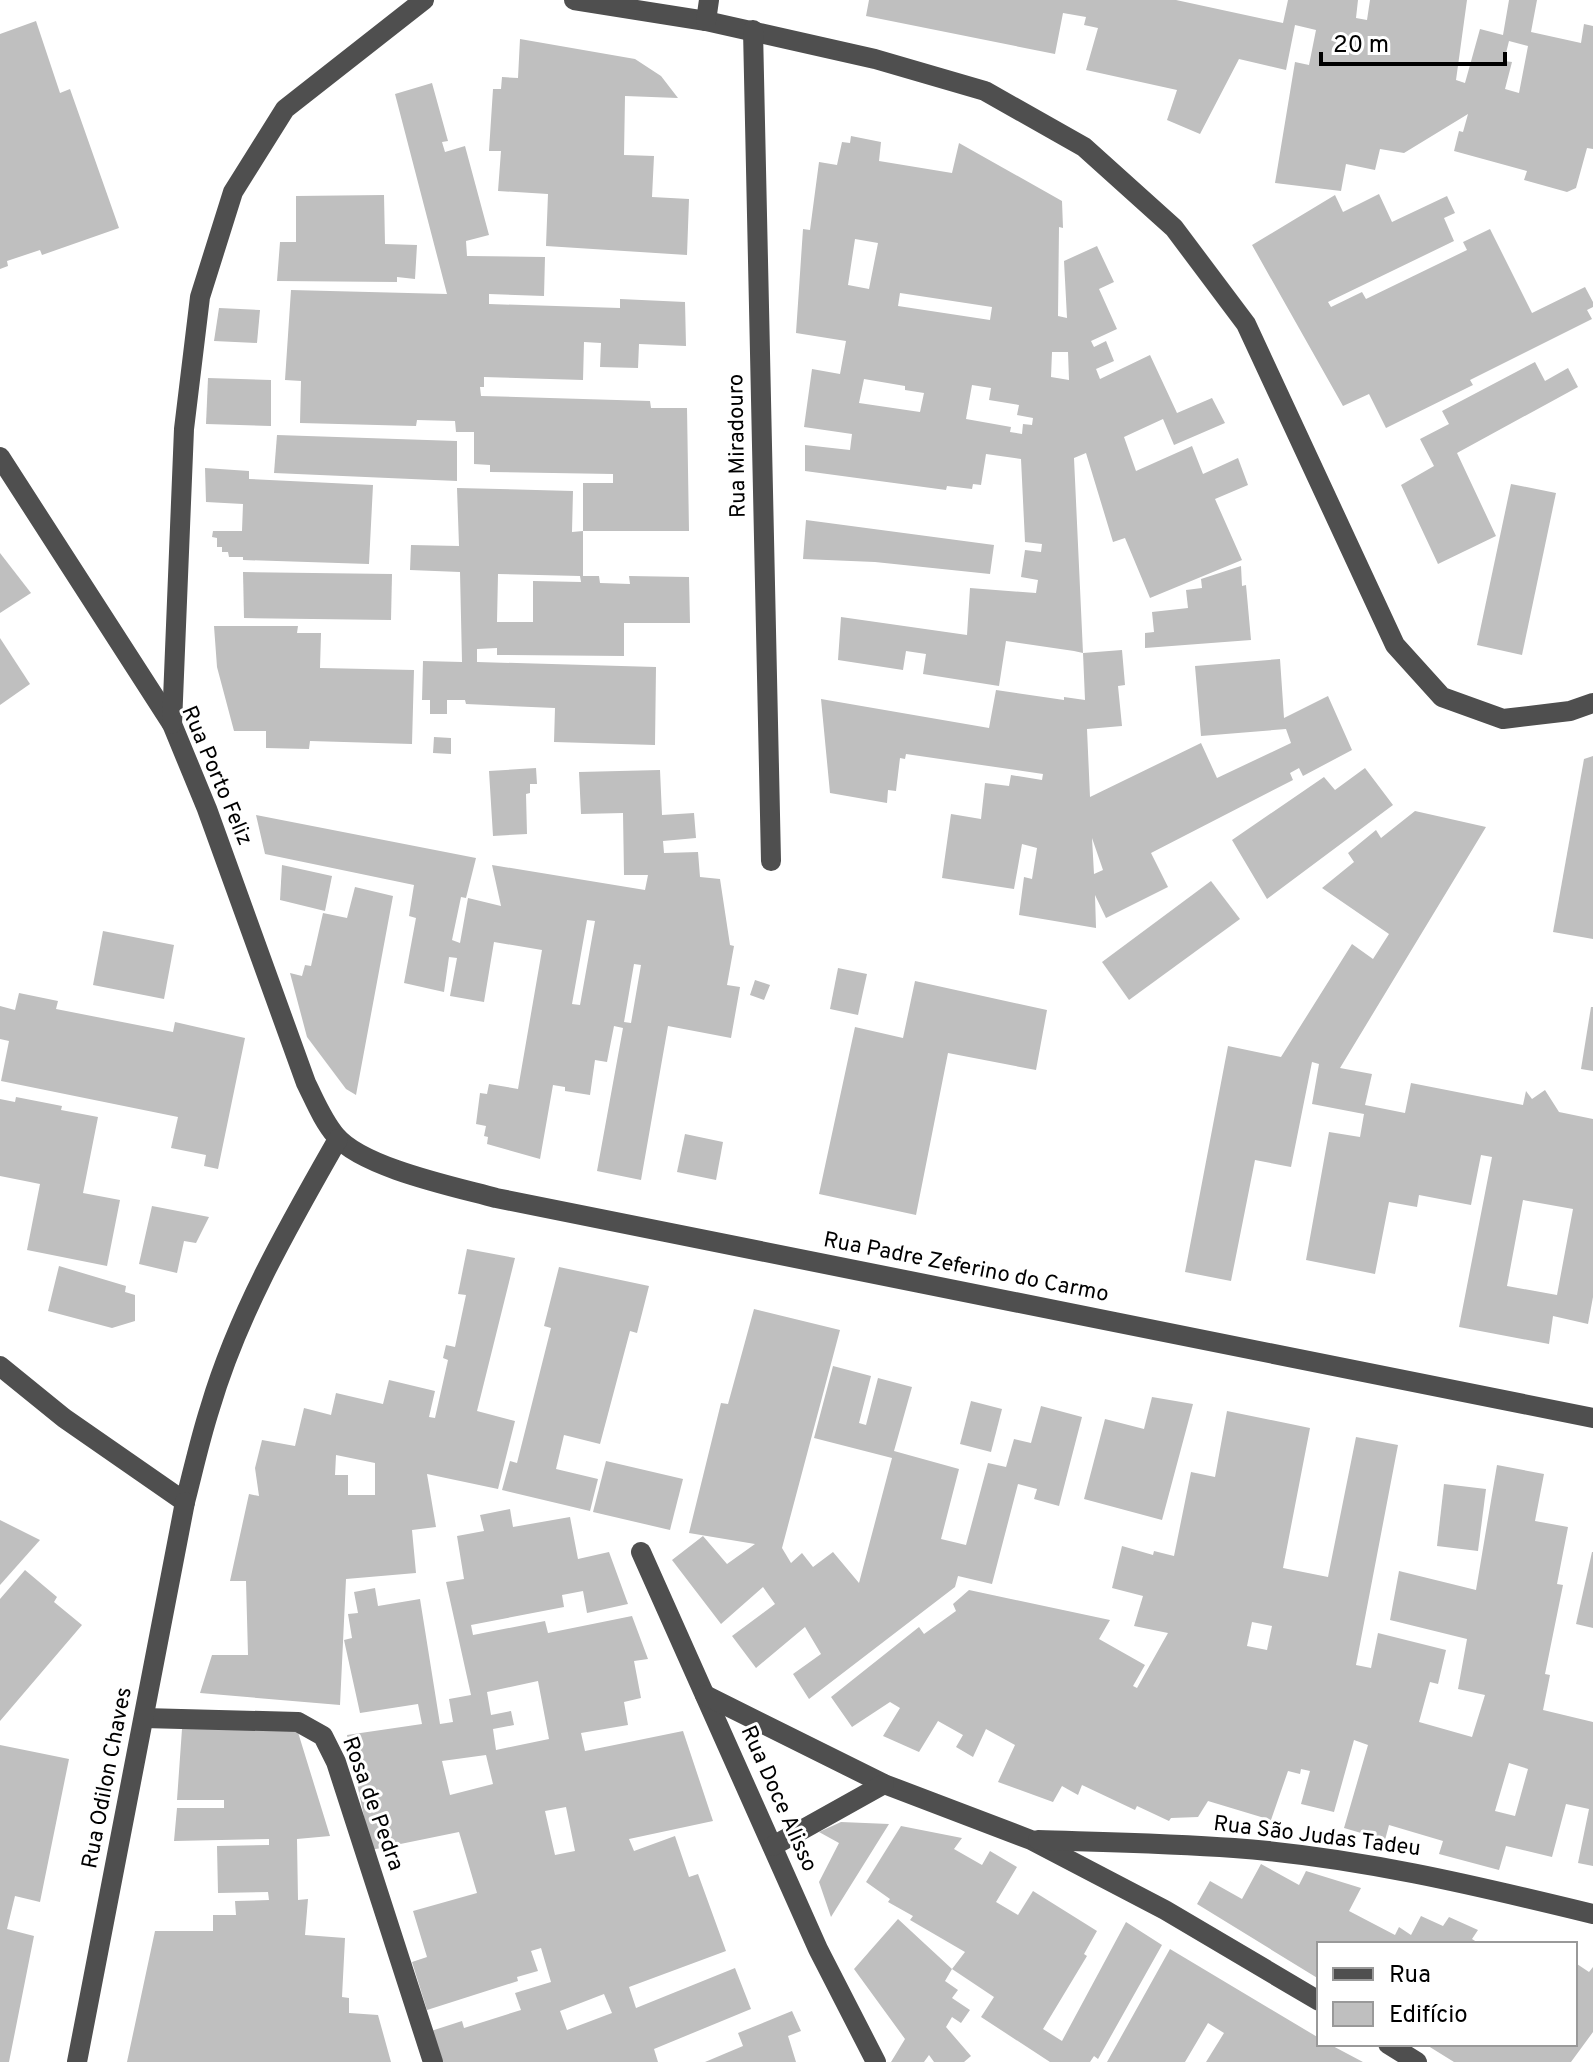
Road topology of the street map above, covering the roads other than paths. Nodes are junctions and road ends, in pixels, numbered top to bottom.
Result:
1 (424, 0) edge
2 (574, 0) edge
3 (709, 0) edge
4 (706, 21) junction
5 (753, 30) junction
6 (0, 457) edge
7 (1593, 703) edge
8 (172, 724) junction
9 (771, 861) dead end
10 (338, 1139) junction
11 (0, 1366) edge
12 (1593, 1418) edge
13 (185, 1502) junction
14 (641, 1552) dead end
15 (705, 1695) junction
16 (144, 1718) junction
17 (884, 1784) junction
18 (1031, 1840) junction
19 (773, 1846) junction
20 (1593, 1914) edge
21 (1317, 2000) edge
22 (1391, 2046) edge
23 (77, 2062) edge
24 (433, 2062) edge
25 (876, 2062) edge
26 (1417, 2062) edge

1 - 8 street
2 - 4 street
3 - 4 street
4 - 5 street
5 - 7 street
5 - 9 street, Rua Miradouro
6 - 8 street, Rua Porto Feliz
8 - 10 street, Rua Porto Feliz
10 - 12 street, Rua Padre Zeferino do Carmo
10 - 13 street, Rua Odilon Chaves
11 - 13 street
13 - 16 street, Rua Odilon Chaves
14 - 15 street, Rua Doce Alisso
15 - 17 street, Rua São Judas Tadeu
15 - 19 street, Rua Doce Alisso
16 - 23 street, Rua Odilon Chaves
16 - 24 street, Rosa de Pedra
17 - 18 street, Rua São Judas Tadeu
17 - 19 street
18 - 20 street, Rua São Judas Tadeu
18 - 21 street, Rua São Judas Tadeu
19 - 25 street, Rua Doce Alisso
22 - 26 street

